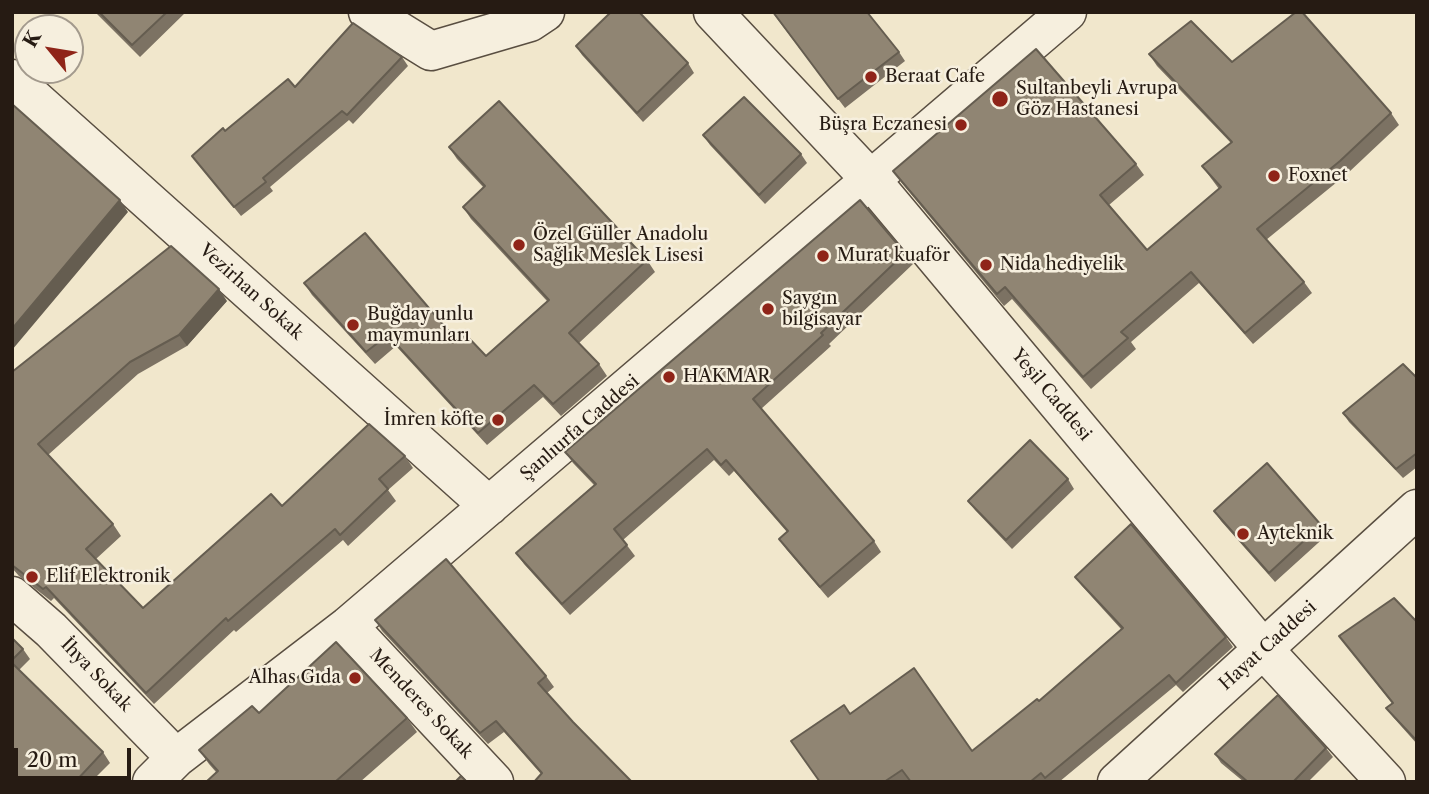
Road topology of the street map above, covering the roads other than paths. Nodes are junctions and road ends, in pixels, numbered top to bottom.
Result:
1 (368, 12) edge
2 (545, 12) edge
3 (713, 12) edge
4 (1067, 12) edge
5 (12, 79) edge
6 (870, 180) junction
7 (489, 506) junction
8 (1417, 509) edge
9 (12, 596) edge
10 (348, 626) junction
11 (1264, 650) junction
12 (164, 770) edge
13 (494, 782) edge
14 (1117, 782) edge
15 (1386, 782) edge

1 - 2 street
3 - 6 street, Yeşil Caddesi
4 - 6 street, Şanlıurfa Caddesi
5 - 7 street, Vezirhan Sokak
6 - 7 street, Şanlıurfa Caddesi
6 - 11 street, Yeşil Caddesi
7 - 10 street, Şanlıurfa Caddesi
8 - 11 street, Hayat Caddesi
9 - 12 street, İhya Sokak
10 - 12 street, Şanlıurfa Caddesi
10 - 13 street, Menderes Sokak
11 - 14 street, Hayat Caddesi
11 - 15 street, Yeşil Caddesi

